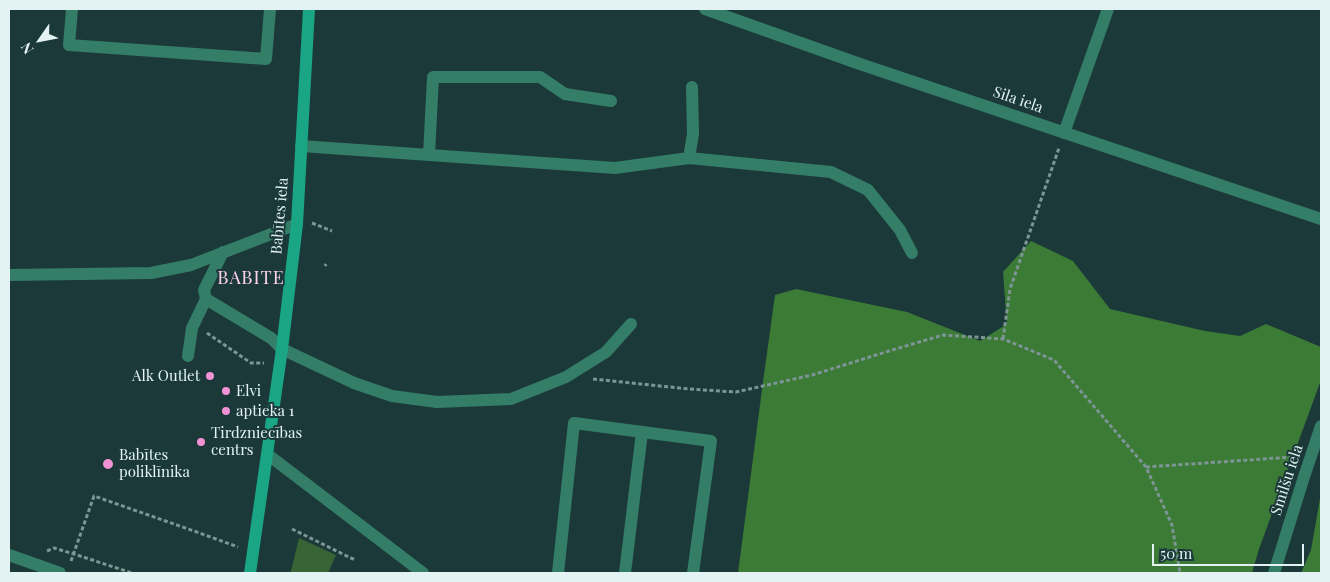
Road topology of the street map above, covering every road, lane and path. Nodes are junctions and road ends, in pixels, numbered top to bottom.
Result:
1 (72, 9) edge
2 (270, 9) edge
3 (309, 9) edge
4 (705, 9) edge
5 (1108, 9) edge
6 (692, 87) dead end
7 (611, 101) dead end
8 (1064, 133) junction
9 (302, 146) junction
10 (429, 155) junction
11 (689, 158) junction
12 (1321, 219) edge
13 (297, 224) junction
14 (223, 252) junction
15 (912, 253) dead end
16 (9, 275) edge
17 (206, 299) junction
18 (630, 324) dead end
19 (192, 328) junction
20 (1003, 339) junction
21 (282, 349) junction
22 (188, 356) dead end
23 (269, 363) dead end
24 (566, 377) junction
25 (1321, 426) edge
26 (642, 432) junction
27 (267, 454) junction
28 (1311, 456) junction
29 (1146, 467) junction
30 (292, 529) dead end
31 (241, 549) dead end
32 (74, 554) junction
33 (14, 557) edge
34 (355, 560) dead end
35 (64, 570) edge
36 (132, 573) edge
37 (250, 573) edge
38 (423, 573) edge
39 (558, 573) edge
40 (625, 573) edge
41 (693, 573) edge
42 (1180, 573) edge
43 (1274, 573) edge

1 - 2 street
3 - 9 street, Babītes iela
4 - 8 street, Sila iela
5 - 8 street
6 - 11 street
7 - 10 street
8 - 12 street, Sila iela
8 - 20 path
9 - 10 street
9 - 13 street, Babītes iela
10 - 11 street
11 - 15 street
13 - 14 street
13 - 21 street, Babītes iela
14 - 16 street
14 - 17 street
17 - 19 street
17 - 21 street
18 - 24 street
19 - 22 street
19 - 23 path
20 - 24 path
20 - 29 path
21 - 24 street
21 - 27 street, Babītes iela
25 - 28 street, Smilšu iela
26 - 39 street
26 - 40 street
26 - 41 street
27 - 37 street, Babītes iela
27 - 38 street
28 - 29 path
28 - 43 street, Smilšu iela
29 - 42 path
30 - 34 path
31 - 32 path
32 - 33 path
32 - 35 path
32 - 36 path
33 - 35 street

